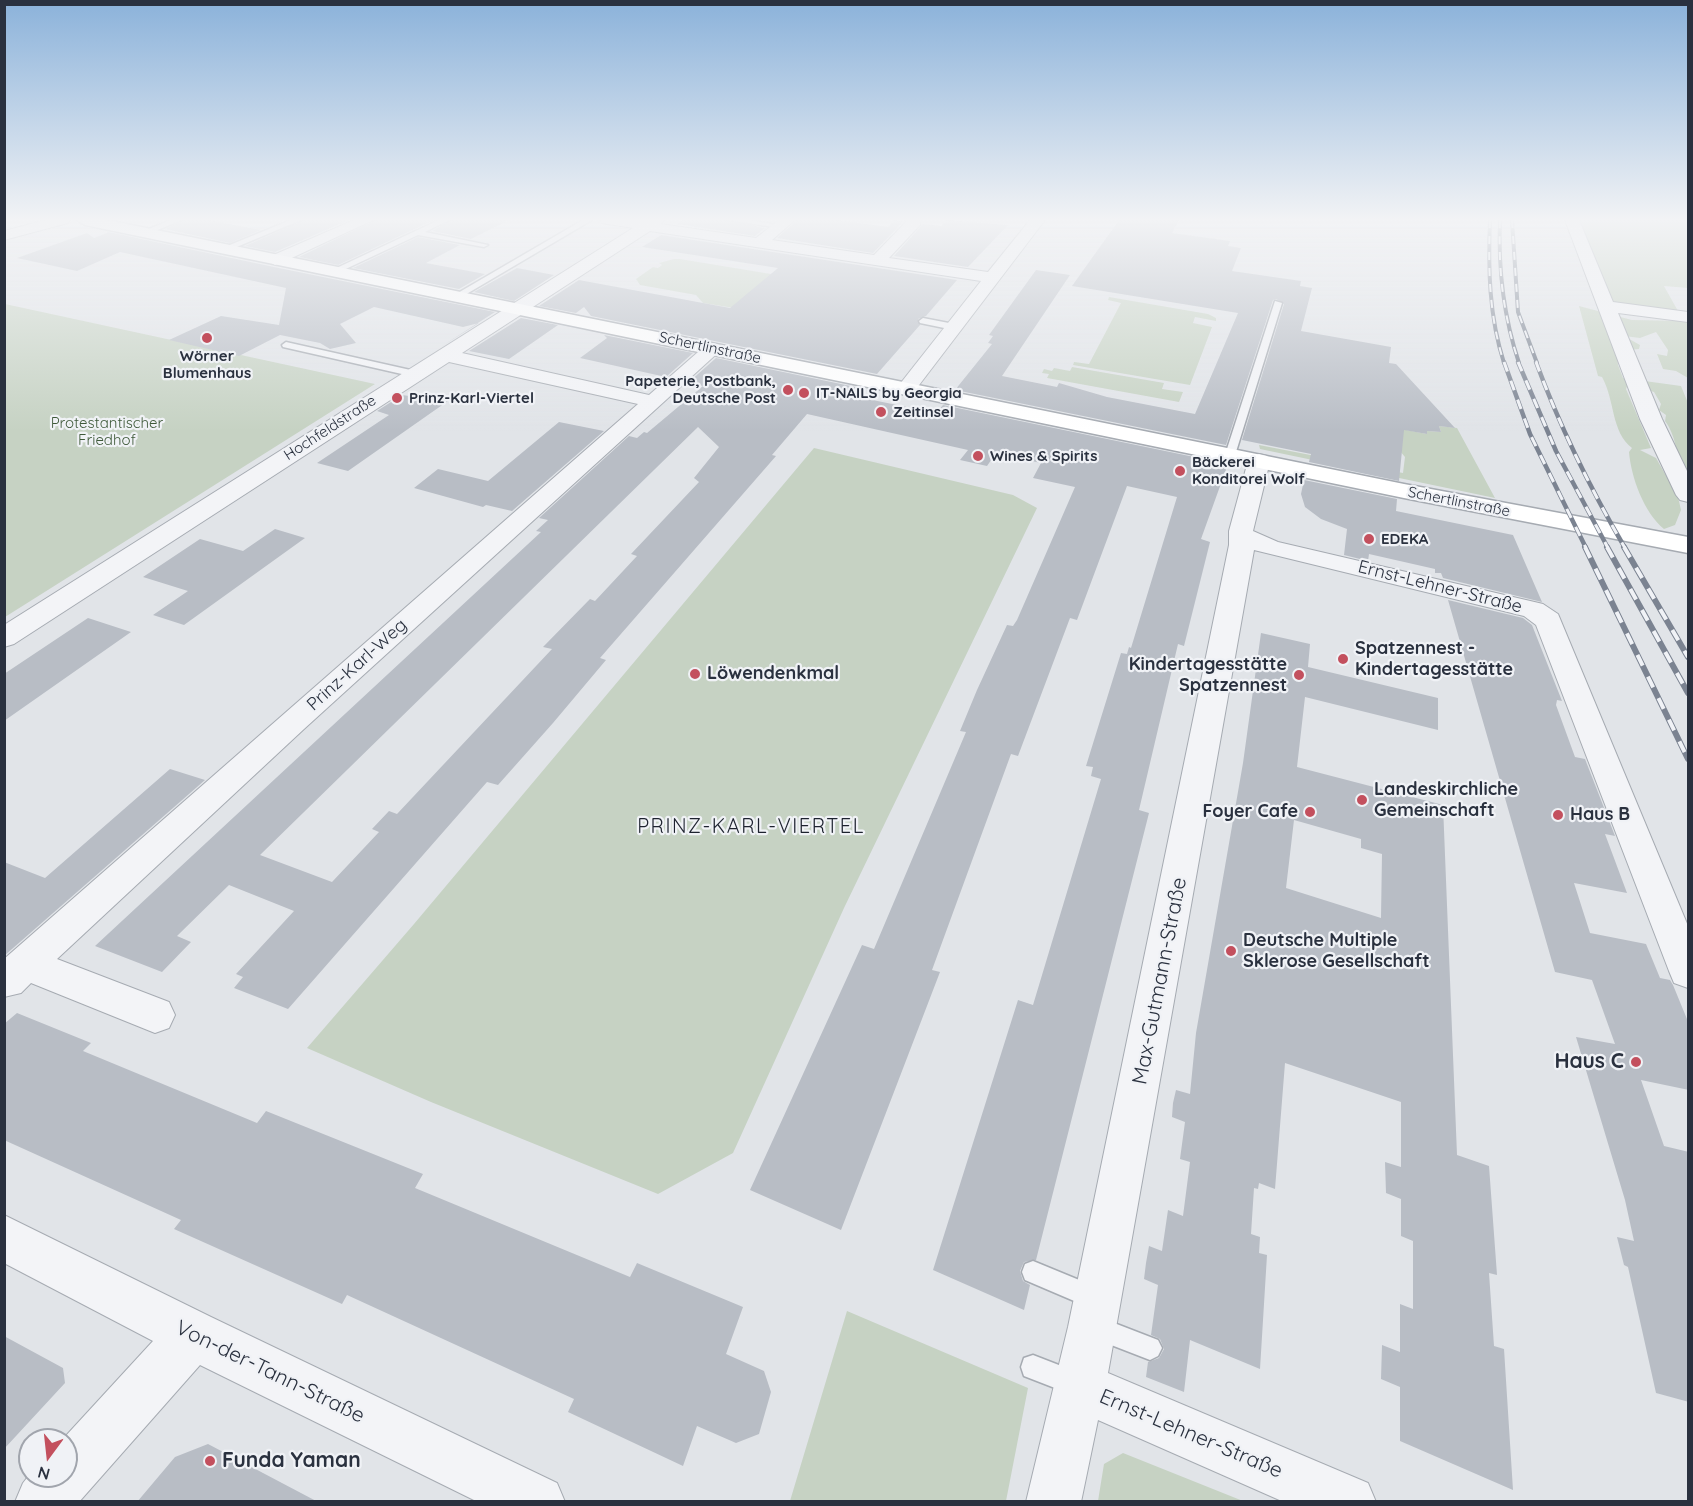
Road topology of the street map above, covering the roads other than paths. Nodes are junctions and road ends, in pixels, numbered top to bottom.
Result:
1 (422, 290) edge
2 (467, 290) edge
3 (545, 290) edge
4 (982, 290) edge
5 (1600, 290) edge
6 (455, 297) junction
7 (1278, 303) dead end
8 (1606, 306) junction
9 (515, 309) junction
10 (1689, 317) edge
11 (922, 321) dead end
12 (954, 327) junction
13 (286, 345) dead end
14 (714, 349) junction
15 (445, 355) junction
16 (415, 374) junction
17 (906, 389) junction
18 (654, 402) junction
19 (1230, 455) junction
20 (1259, 461) junction
21 (1689, 495) edge
22 (1243, 536) junction
23 (1689, 545) edge
24 (4, 638) edge
25 (1689, 971) edge
26 (13, 976) edge
27 (155, 1015) dead end
28 (4, 1238) edge
29 (1033, 1272) dead end
30 (1096, 1313) junction
31 (193, 1335) junction
32 (1150, 1348) dead end
33 (1034, 1368) dead end
34 (1081, 1387) junction
35 (78, 1463) edge
36 (55, 1488) edge
37 (42, 1502) edge
38 (538, 1502) edge
39 (1053, 1502) edge
40 (1349, 1502) edge

1 - 6 street, Schertlinstraße
2 - 6 lane
3 - 9 street, Hochfeldstraße
4 - 12 street
5 - 8 street
6 - 9 street, Schertlinstraße
7 - 19 lane
8 - 10 street
8 - 21 street
9 - 14 street, Schertlinstraße
9 - 15 street, Hochfeldstraße
11 - 12 lane
12 - 17 street
13 - 16 lane
14 - 17 street, Schertlinstraße
14 - 18 street, Prinz-Karl-Weg
15 - 16 street, Hochfeldstraße
15 - 18 street
16 - 24 street, Hochfeldstraße
17 - 19 street, Schertlinstraße
18 - 26 street, Prinz-Karl-Weg
19 - 20 street, Schertlinstraße
20 - 22 street, Max-Gutmann-Straße
20 - 23 street, Schertlinstraße
22 - 25 street, Ernst-Lehner-Straße
22 - 30 street, Max-Gutmann-Straße
26 - 27 street
28 - 31 street, Von-der-Tann-Straße
29 - 30 lane
30 - 32 lane
30 - 34 street, Max-Gutmann-Straße
31 - 35 street
31 - 38 street, Von-der-Tann-Straße
33 - 34 lane, Ernst-Lehner-Straße
34 - 39 street, Max-Gutmann-Straße
34 - 40 street, Ernst-Lehner-Straße
36 - 37 street

